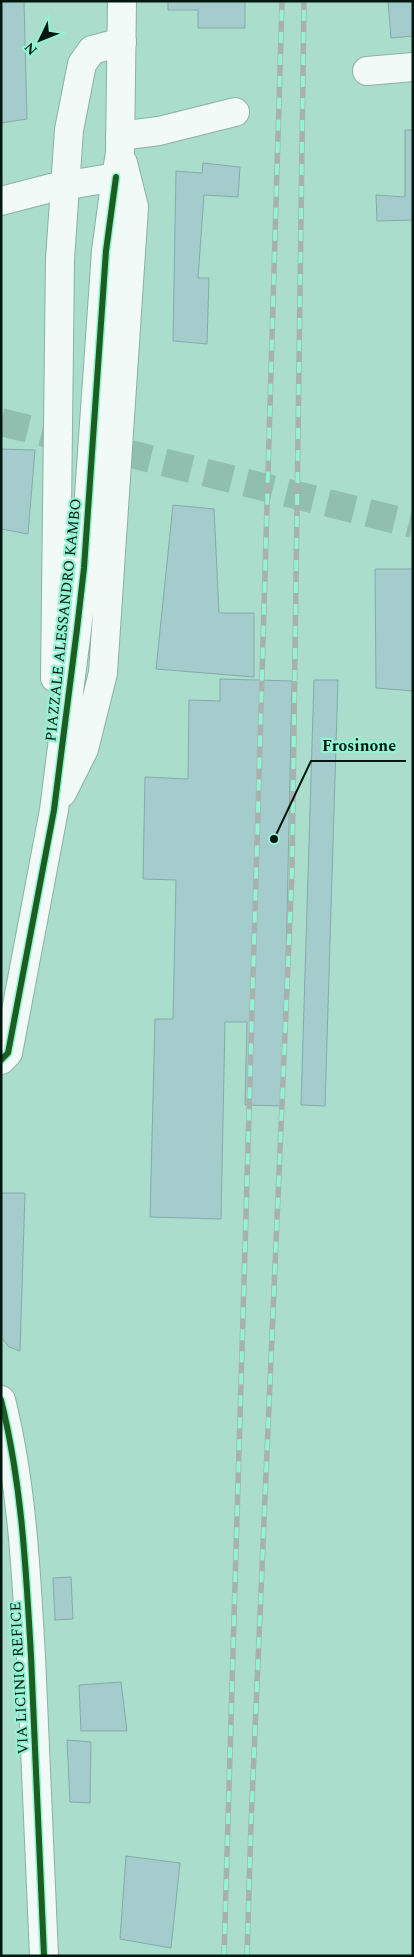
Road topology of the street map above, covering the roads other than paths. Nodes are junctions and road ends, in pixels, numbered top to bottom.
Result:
1 (122, 1) edge
2 (122, 42) junction
3 (413, 67) edge
4 (367, 71) dead end
5 (235, 112) dead end
6 (119, 155) junction
7 (64, 198) junction
8 (1, 201) edge
9 (54, 810) junction
10 (1, 1060) edge
11 (1, 1400) edge
12 (44, 1956) edge

1 - 2 street, PIAZZALE ALESSANDRO KAMBO
2 - 6 street, PIAZZALE ALESSANDRO KAMBO
2 - 7 street, PIAZZALE ALESSANDRO KAMBO
3 - 4 street
5 - 6 street
6 - 7 street
6 - 9 street, PIAZZALE ALESSANDRO KAMBO
7 - 8 street
7 - 9 street, PIAZZALE ALESSANDRO KAMBO
9 - 10 street, PIAZZALE ALESSANDRO KAMBO
11 - 12 street, VIA LICINIO REFICE

